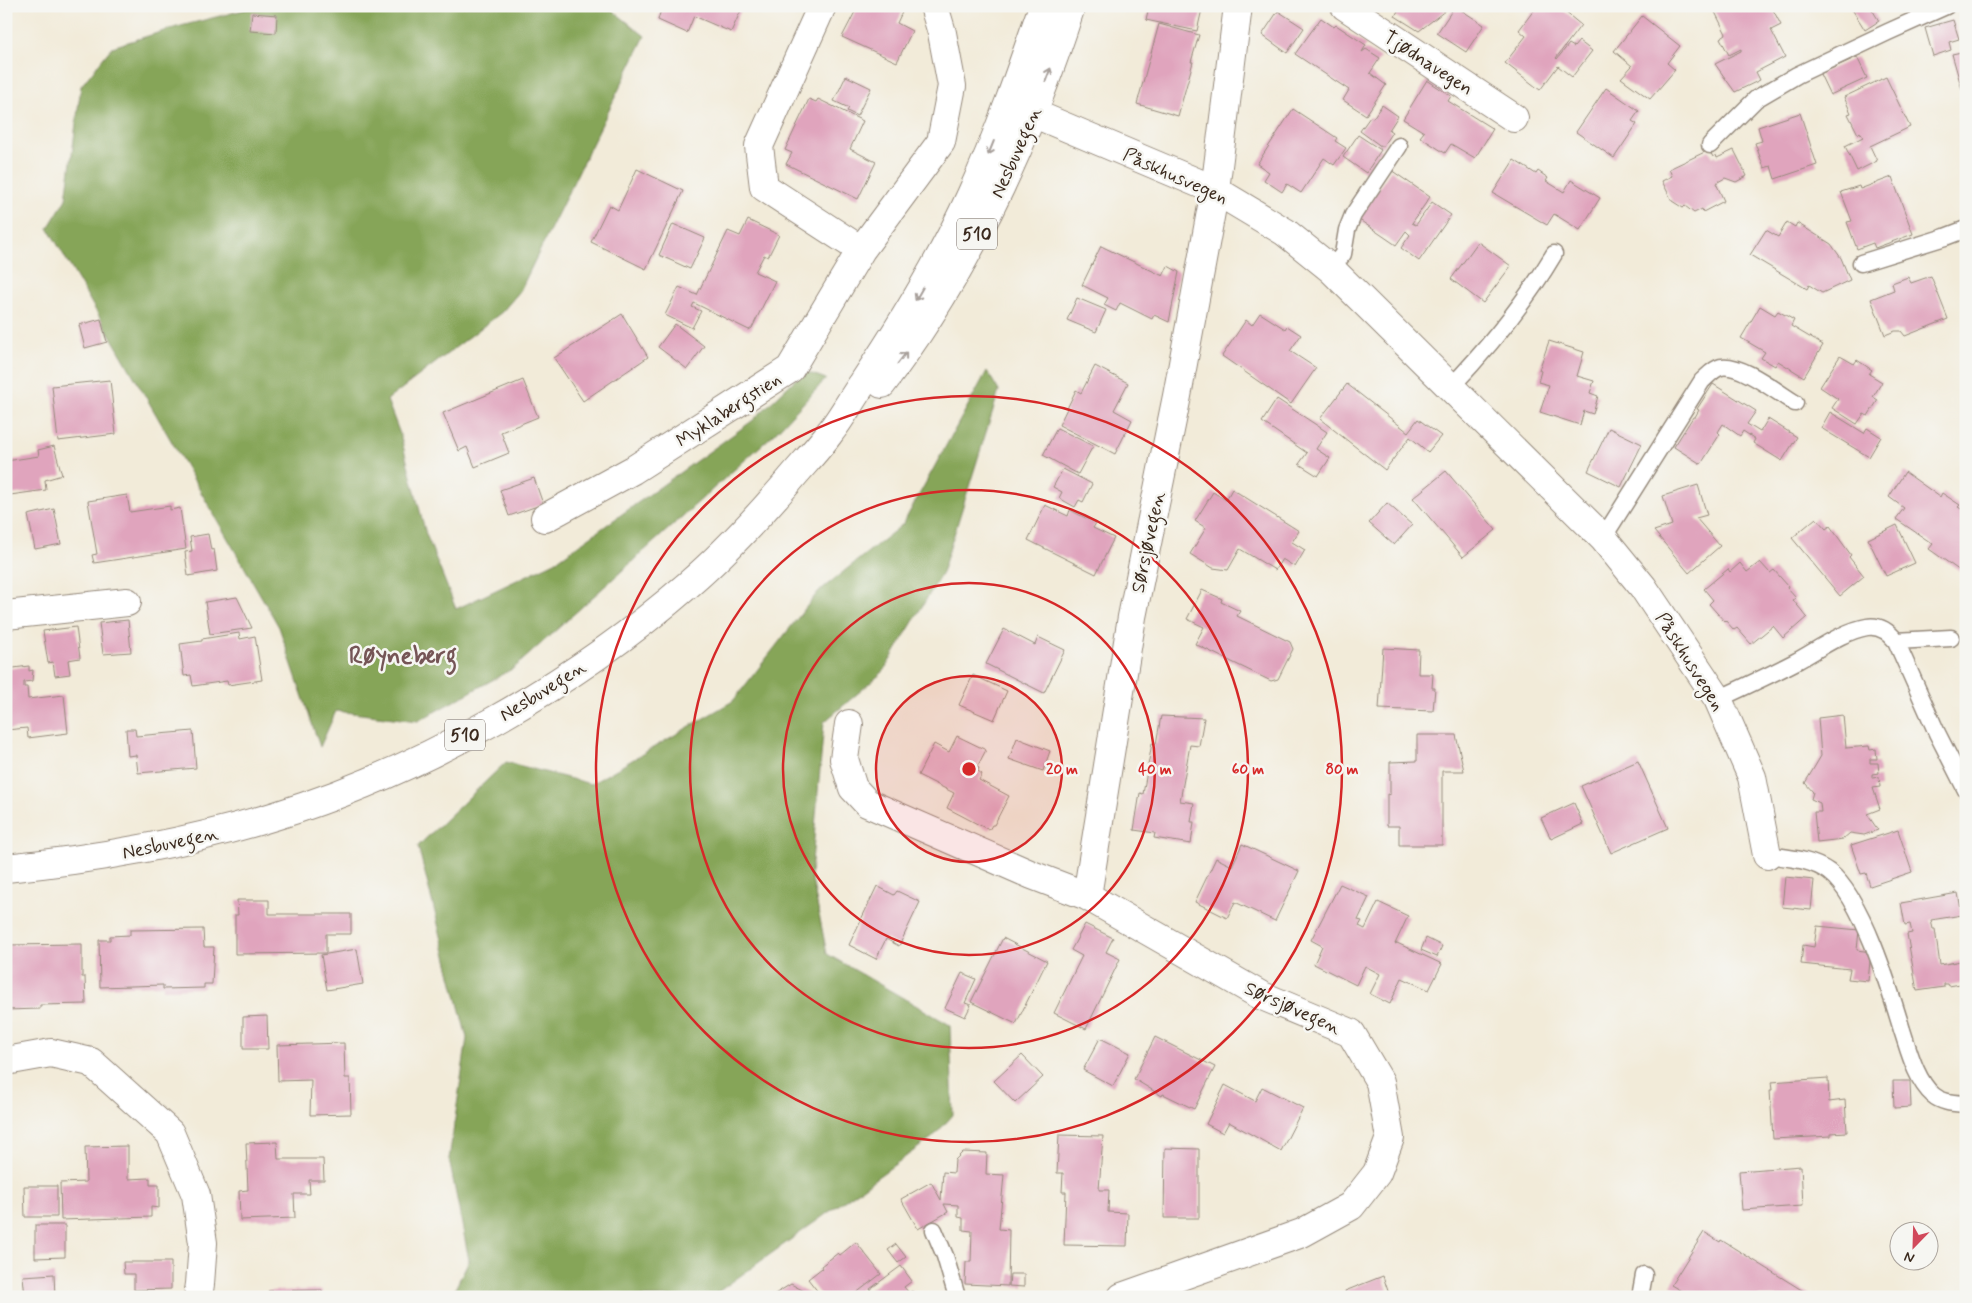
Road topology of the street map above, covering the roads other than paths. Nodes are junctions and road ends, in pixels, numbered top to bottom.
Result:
1 (822, 6) edge
2 (934, 6) edge
3 (1043, 6) edge
4 (1071, 6) edge
5 (1238, 6) edge
6 (1345, 6) edge
7 (1946, 6) edge
8 (1021, 108) junction
9 (1514, 118) dead end
10 (1710, 145) dead end
11 (1398, 146) dead end
12 (1215, 190) junction
13 (1966, 229) edge
14 (861, 250) junction
15 (1554, 254) dead end
16 (1861, 263) dead end
17 (1331, 269) junction
18 (1450, 388) junction
19 (1795, 403) dead end
20 (545, 518) dead end
21 (1603, 538) junction
22 (127, 602) dead end
23 (6, 614) edge
24 (1951, 638) dead end
25 (1896, 641) junction
26 (1718, 699) junction
27 (849, 724) dead end
28 (1966, 790) edge
29 (1767, 855) joint
30 (6, 868) edge
31 (1088, 896) junction
32 (6, 1061) edge
33 (1966, 1104) edge
34 (934, 1230) dead end
35 (1644, 1275) dead end
36 (198, 1297) edge
37 (957, 1297) edge
38 (1122, 1297) edge
39 (1640, 1297) edge

1 - 14 street
2 - 14 street, Myklabergstien
3 - 8 street, Nesbuvegen / 510
8 -> 4 street, Nesbuvegen / 510
5 - 12 street
6 - 9 street, Tjødnavegen
7 - 10 lane
8 - 12 street, Påskhusvegen
8 - 30 street, Nesbuvegen / 510
11 - 17 lane
12 - 17 street, Påskhusvegen
12 - 31 street, Sørsjøvegen
13 - 16 lane
14 - 20 street, Myklabergstien
15 - 18 lane
17 - 18 street, Påskhusvegen
18 - 21 street, Påskhusvegen
19 - 21 lane
21 - 26 street, Påskhusvegen
22 - 23 street
24 - 25 lane
25 - 26 lane
25 - 28 lane
26 - 29 street, Påskhusvegen
27 - 31 street, Sørsjøvegen
29 - 33 lane
31 - 38 street, Sørsjøvegen
32 - 36 street
34 - 37 lane
35 - 39 lane

